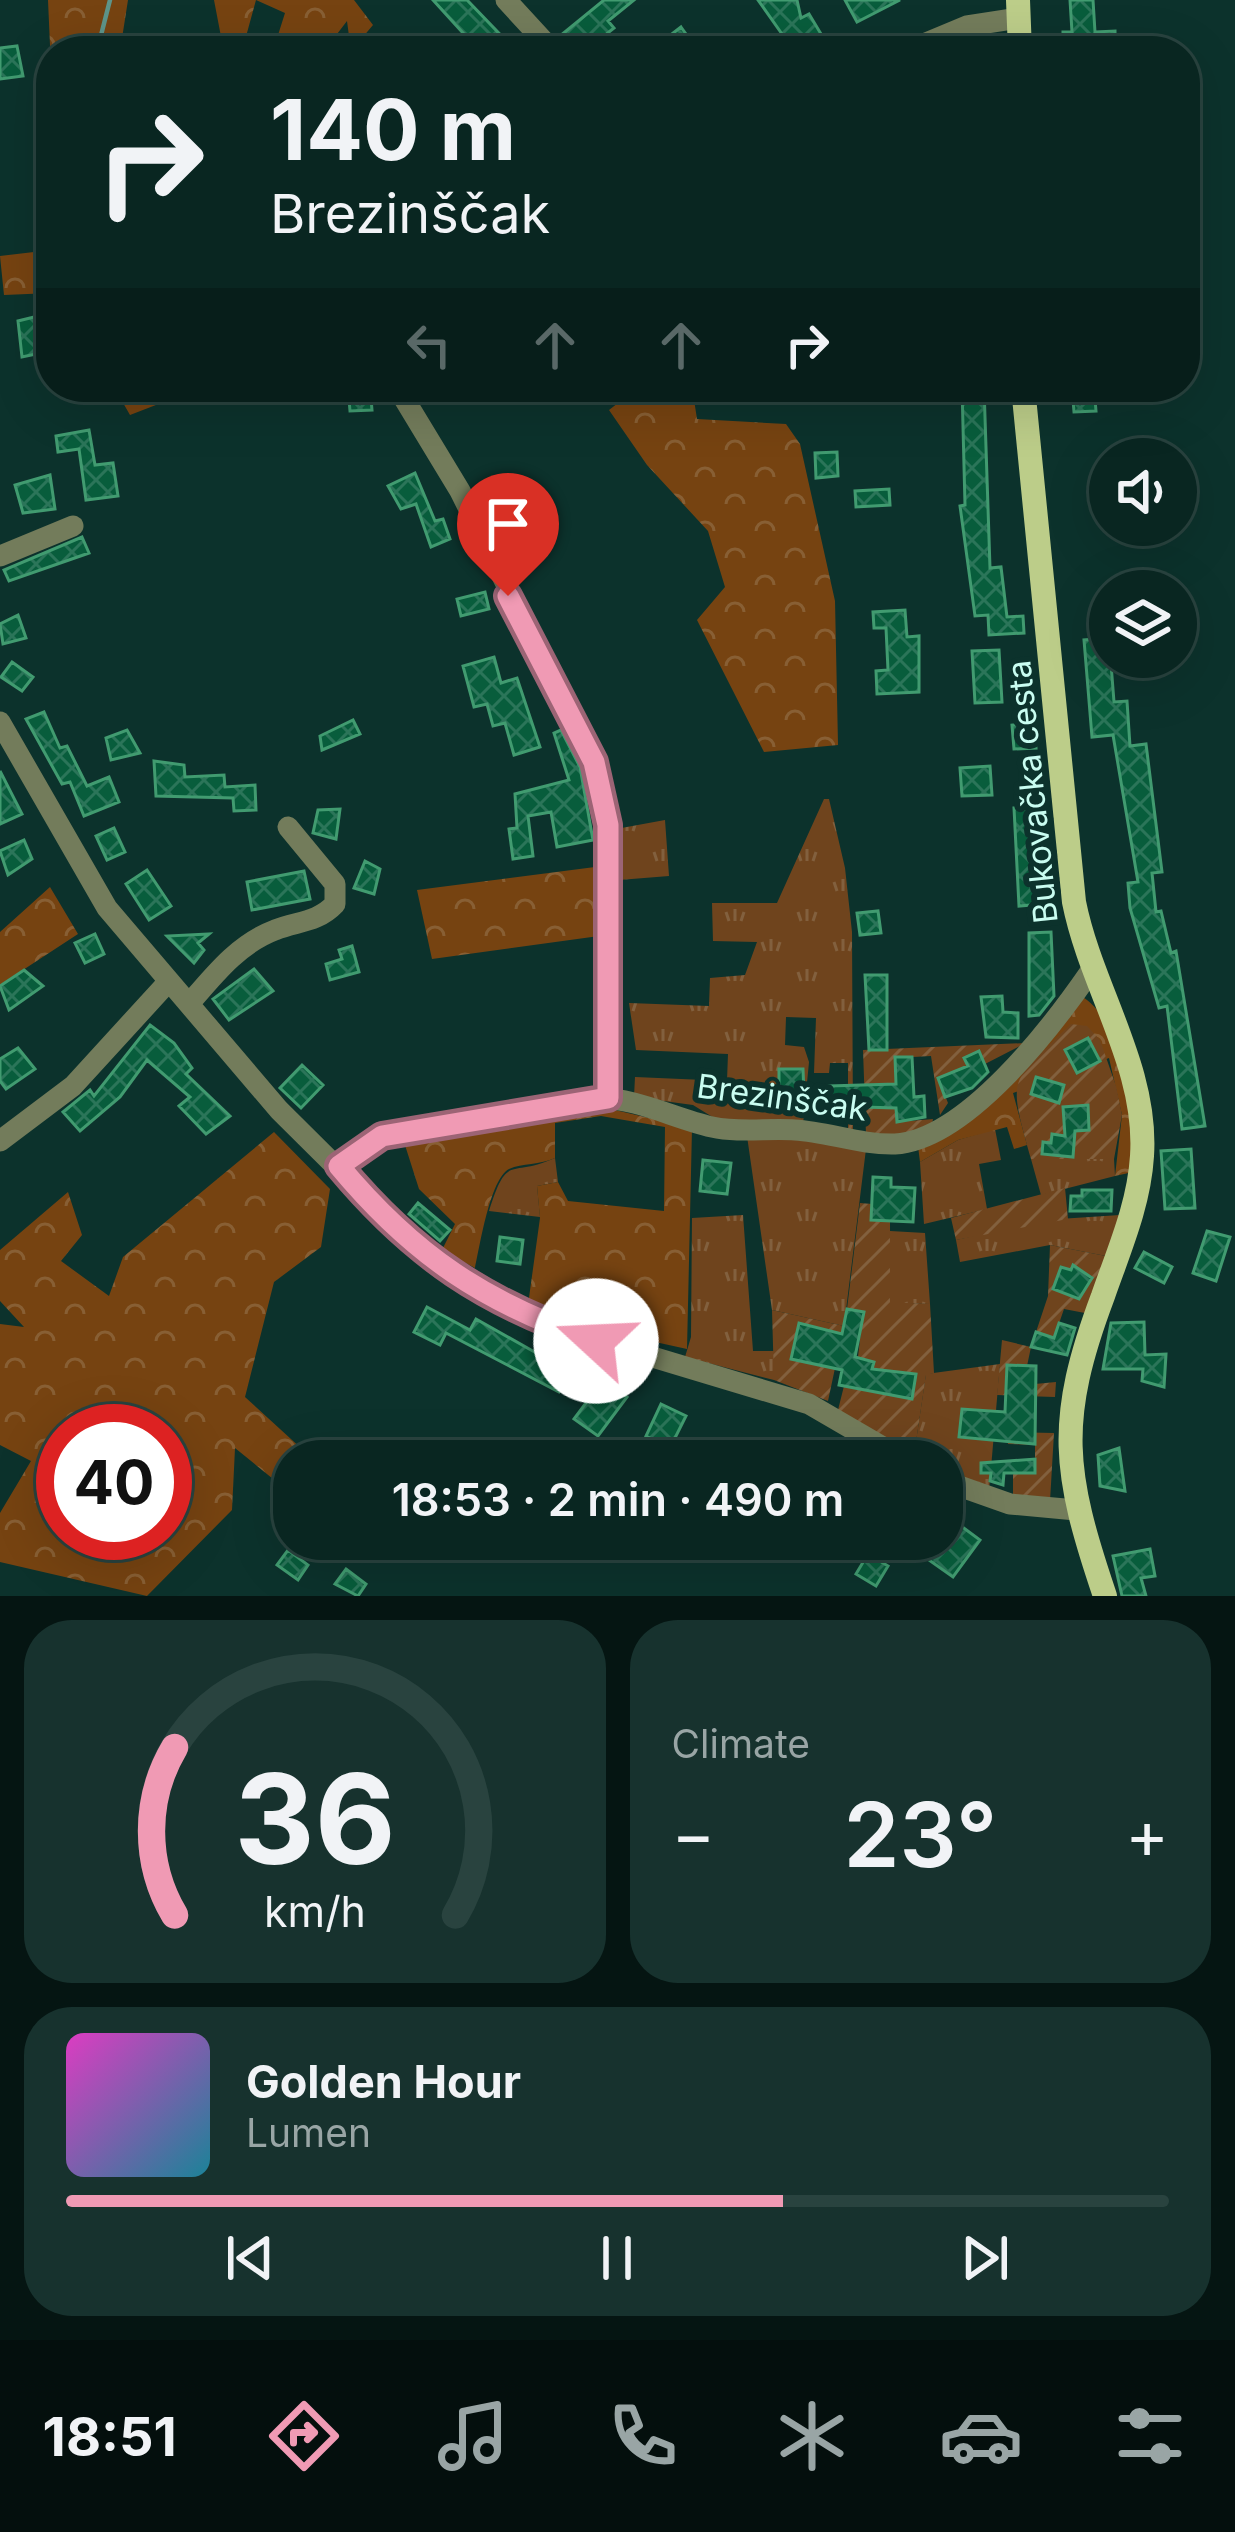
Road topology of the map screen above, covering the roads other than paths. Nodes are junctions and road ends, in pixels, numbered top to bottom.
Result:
1 (506, 0) edge
2 (1018, 9) edge
3 (540, 36) edge
4 (943, 36) edge
5 (406, 402) edge
6 (1024, 402) edge
7 (73, 526) dead end
8 (0, 556) edge
9 (0, 722) edge
10 (288, 827) dead end
11 (1090, 972) junction
12 (169, 981) junction
13 (189, 1004) junction
14 (608, 1098) junction
15 (0, 1141) edge
16 (339, 1166) junction
17 (873, 1440) edge
18 (963, 1487) edge
19 (1076, 1510) junction
20 (1105, 1596) edge

1 - 3 street
2 - 4 street
5 - 14 street
6 - 11 main road, Bukovačka cesta
7 - 8 street
9 - 12 street
10 - 13 street
11 - 14 street, Brezinščak
11 - 19 main road, Bukovačka cesta
12 - 13 street
12 - 15 street
13 - 16 street
14 - 16 street, Brezinščak
16 - 17 street
18 - 19 street
19 - 20 main road, Bukovačka cesta

